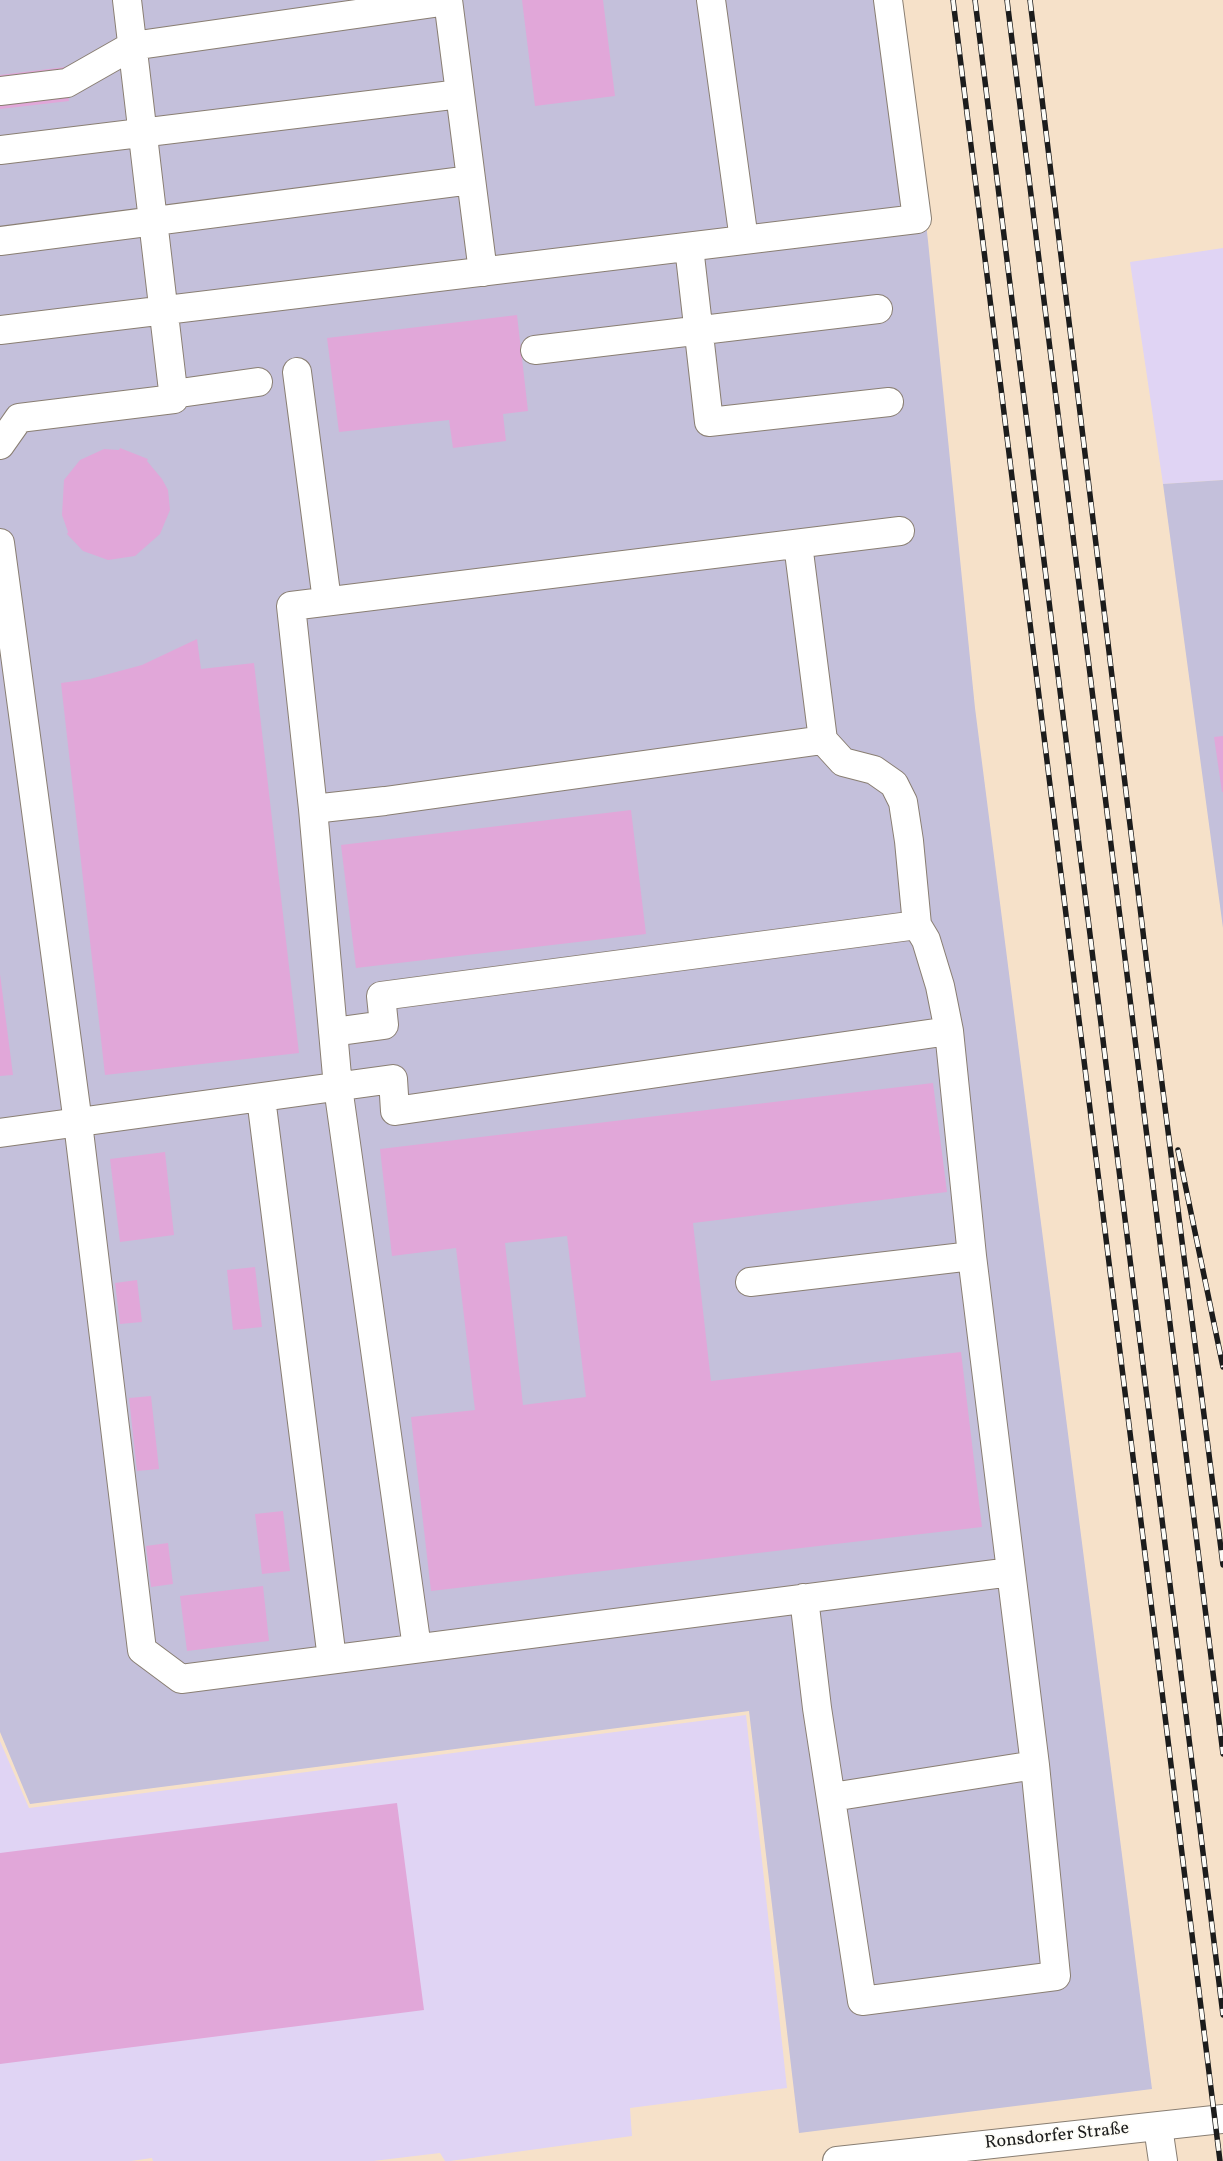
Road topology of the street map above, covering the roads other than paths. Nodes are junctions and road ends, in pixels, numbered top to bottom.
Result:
1 (127, 0) edge
2 (711, 0) edge
3 (888, 0) edge
4 (448, 1) edge
5 (132, 46) junction
6 (0, 91) edge
7 (460, 94) junction
8 (142, 133) junction
9 (0, 150) edge
10 (471, 180) junction
11 (153, 221) junction
12 (744, 240) junction
13 (0, 241) edge
14 (689, 247) junction
15 (483, 272) junction
16 (878, 309) dead end
17 (163, 310) junction
18 (0, 330) edge
19 (700, 330) junction
20 (534, 350) dead end
21 (297, 372) dead end
22 (258, 382) dead end
23 (173, 394) junction
24 (889, 402) dead end
25 (0, 445) edge
26 (900, 531) dead end
27 (0, 543) edge
28 (798, 544) junction
29 (327, 601) junction
30 (823, 740) junction
31 (313, 809) junction
32 (917, 925) junction
33 (949, 1031) junction
34 (333, 1032) junction
35 (338, 1087) junction
36 (261, 1098) junction
37 (78, 1123) junction
38 (0, 1133) edge
39 (972, 1256) junction
40 (750, 1282) dead end
41 (1011, 1572) junction
42 (804, 1598) junction
43 (417, 1648) junction
44 (332, 1659) junction
45 (1035, 1765) junction
46 (832, 1797) junction
47 (1223, 2119) edge
48 (1158, 2126) junction
49 (914, 2157) edge
50 (837, 2161) edge
51 (1163, 2161) edge

1 - 5 main road
2 - 12 main road
3 - 12 main road
4 - 5 main road
4 - 7 main road
5 - 6 main road
5 - 8 main road
7 - 8 main road
7 - 10 main road
8 - 9 main road
8 - 11 main road
10 - 11 main road
10 - 15 main road
11 - 13 main road
11 - 17 main road
12 - 14 main road
14 - 15 main road
14 - 19 main road
15 - 17 main road
16 - 19 main road
17 - 18 main road
17 - 23 main road
19 - 20 main road
19 - 24 main road
21 - 29 main road
22 - 23 main road
23 - 25 main road
26 - 28 main road
27 - 37 main road
28 - 29 main road
28 - 30 main road
29 - 31 main road
30 - 31 main road
30 - 32 main road
31 - 34 main road
32 - 33 main road
32 - 34 main road
33 - 35 main road
33 - 39 main road
34 - 35 main road
35 - 36 main road
35 - 43 main road
36 - 37 main road
36 - 44 main road
37 - 38 main road
37 - 44 main road
39 - 40 main road
39 - 41 main road
41 - 42 main road
41 - 45 main road
42 - 43 main road
42 - 46 main road
43 - 44 main road
45 - 46 main road
45 - 46 main road
47 - 48 main road, Ronsdorfer Straße
48 - 49 main road, Ronsdorfer Straße
48 - 51 main road
49 - 50 main road, Ronsdorfer Straße

